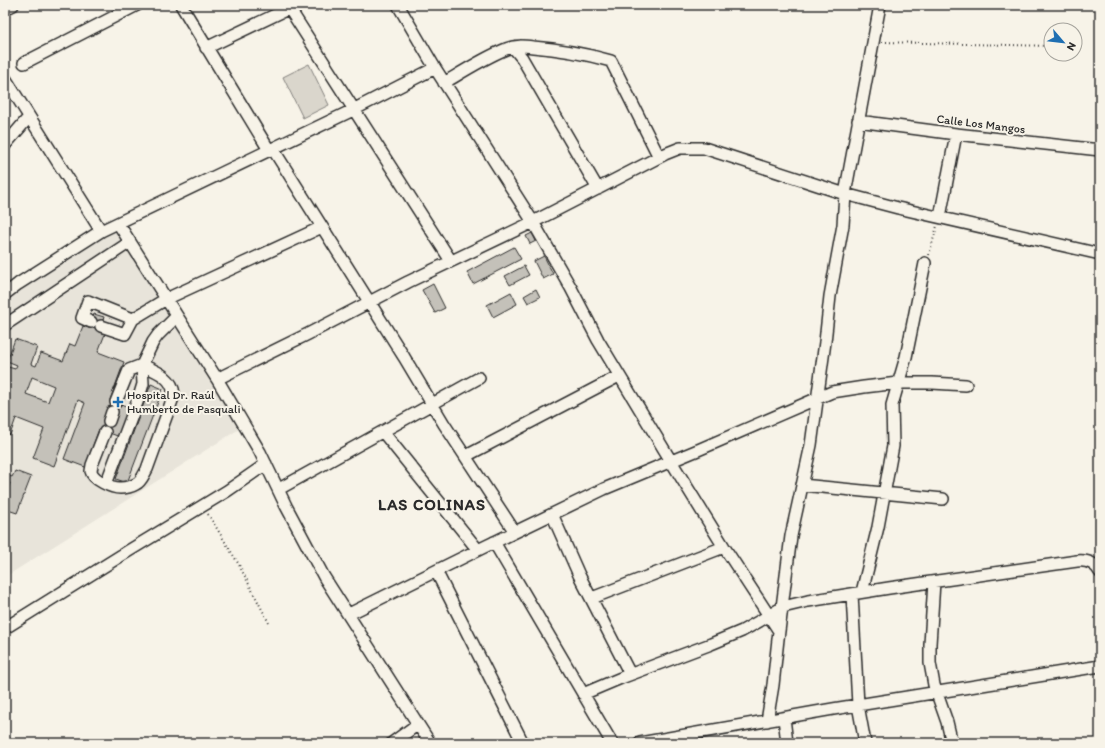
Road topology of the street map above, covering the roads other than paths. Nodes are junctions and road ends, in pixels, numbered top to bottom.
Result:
1 (13, 5) edge
2 (137, 5) edge
3 (181, 5) edge
4 (398, 5) edge
5 (880, 5) edge
6 (293, 7) edge
7 (5, 9) edge
8 (513, 47) junction
9 (206, 48) junction
10 (24, 63) dead end
11 (435, 68) junction
12 (5, 78) edge
13 (444, 83) junction
14 (353, 110) junction
15 (29, 117) junction
16 (858, 121) junction
17 (956, 134) junction
18 (5, 145) edge
19 (271, 150) junction
20 (1100, 150) edge
21 (659, 157) junction
22 (598, 189) junction
23 (845, 194) junction
24 (940, 217) junction
25 (533, 222) junction
26 (118, 223) junction
27 (322, 227) junction
28 (102, 231) junction
29 (130, 242) junction
30 (1100, 254) edge
31 (451, 261) junction
32 (925, 263) road end
33 (5, 294) edge
34 (166, 299) junction
35 (369, 302) junction
36 (177, 316) junction
37 (133, 319) junction
38 (5, 325) edge
39 (142, 365) junction
40 (619, 376) junction
41 (217, 378) junction
42 (479, 378) dead end
43 (898, 383) junction
44 (966, 385) dead end
45 (818, 398) junction
46 (433, 404) junction
47 (113, 412) dead end
48 (105, 432) dead end
49 (383, 432) junction
50 (466, 456) junction
51 (670, 461) junction
52 (266, 464) junction
53 (106, 484) junction
54 (802, 485) junction
55 (279, 490) junction
56 (884, 493) junction
57 (943, 499) dead end
58 (552, 514) junction
59 (515, 532) junction
60 (494, 542) junction
61 (724, 546) junction
62 (478, 550) junction
63 (436, 571) junction
64 (1100, 572) edge
65 (934, 582) junction
66 (857, 593) junction
67 (592, 598) junction
68 (783, 607) junction
69 (349, 614) junction
70 (770, 616) junction
71 (5, 628) edge
72 (779, 631) junction
73 (1100, 666) edge
74 (630, 674) junction
75 (937, 692) junction
76 (583, 694) junction
77 (858, 705) junction
78 (784, 718) junction
79 (767, 721) junction
80 (418, 724) junction
81 (392, 743) edge
82 (430, 743) edge
83 (523, 743) edge
84 (612, 743) edge
85 (640, 743) edge
86 (787, 743) edge
87 (865, 743) edge
88 (952, 743) edge

1 - 7 street
2 - 10 street
3 - 9 street
4 - 11 street
5 - 16 street
6 - 9 street
6 - 14 street
8 - 13 street
8 - 21 street
8 - 22 street
9 - 19 street
11 - 13 street
11 - 14 street
12 - 15 street
13 - 25 street
14 - 19 street
14 - 31 street
15 - 18 street
15 - 28 street
16 - 17 street, Calle Los Mangos
16 - 23 street
17 - 20 street, Calle Los Mangos
17 - 24 street
19 - 26 street
19 - 27 street
21 - 22 street
21 - 23 street
22 - 25 street
23 - 24 street
23 - 45 street
24 - 30 street
25 - 31 street
25 - 40 street
26 - 28 street
26 - 29 street
27 - 34 street
27 - 35 street
28 - 33 street
29 - 34 street
29 - 38 street
31 - 35 street
32 - 43 street
34 - 36 street
34 - 37 street
35 - 41 street
35 - 46 street
36 - 39 street
36 - 41 street
37 - 37 street
39 - 47 street
39 - 53 street
39 - 53 street
40 - 50 street
40 - 51 street
41 - 52 street
42 - 46 street
43 - 44 street
43 - 45 street
43 - 56 street
45 - 51 street
45 - 54 street
46 - 49 street
46 - 50 street
48 - 53 street
49 - 55 street
49 - 62 street
50 - 59 street
51 - 58 street
51 - 61 street
52 - 55 street
52 - 71 street
54 - 56 street
54 - 68 street
55 - 69 street
56 - 57 street
56 - 66 street
58 - 59 street
58 - 67 street
59 - 60 street
60 - 62 street
60 - 76 street
61 - 67 street
61 - 70 street
62 - 63 street
63 - 69 street
63 - 83 street
64 - 65 street
65 - 66 street
65 - 75 street
66 - 68 street
66 - 77 street
67 - 74 street
68 - 70 street
68 - 72 street
69 - 80 street
70 - 72 street
70 - 74 street
72 - 79 street
73 - 75 street
74 - 76 street
75 - 77 street
75 - 88 street
76 - 84 street
77 - 78 street
77 - 87 street
78 - 79 street
78 - 86 street
79 - 85 street
80 - 81 street
80 - 82 street

